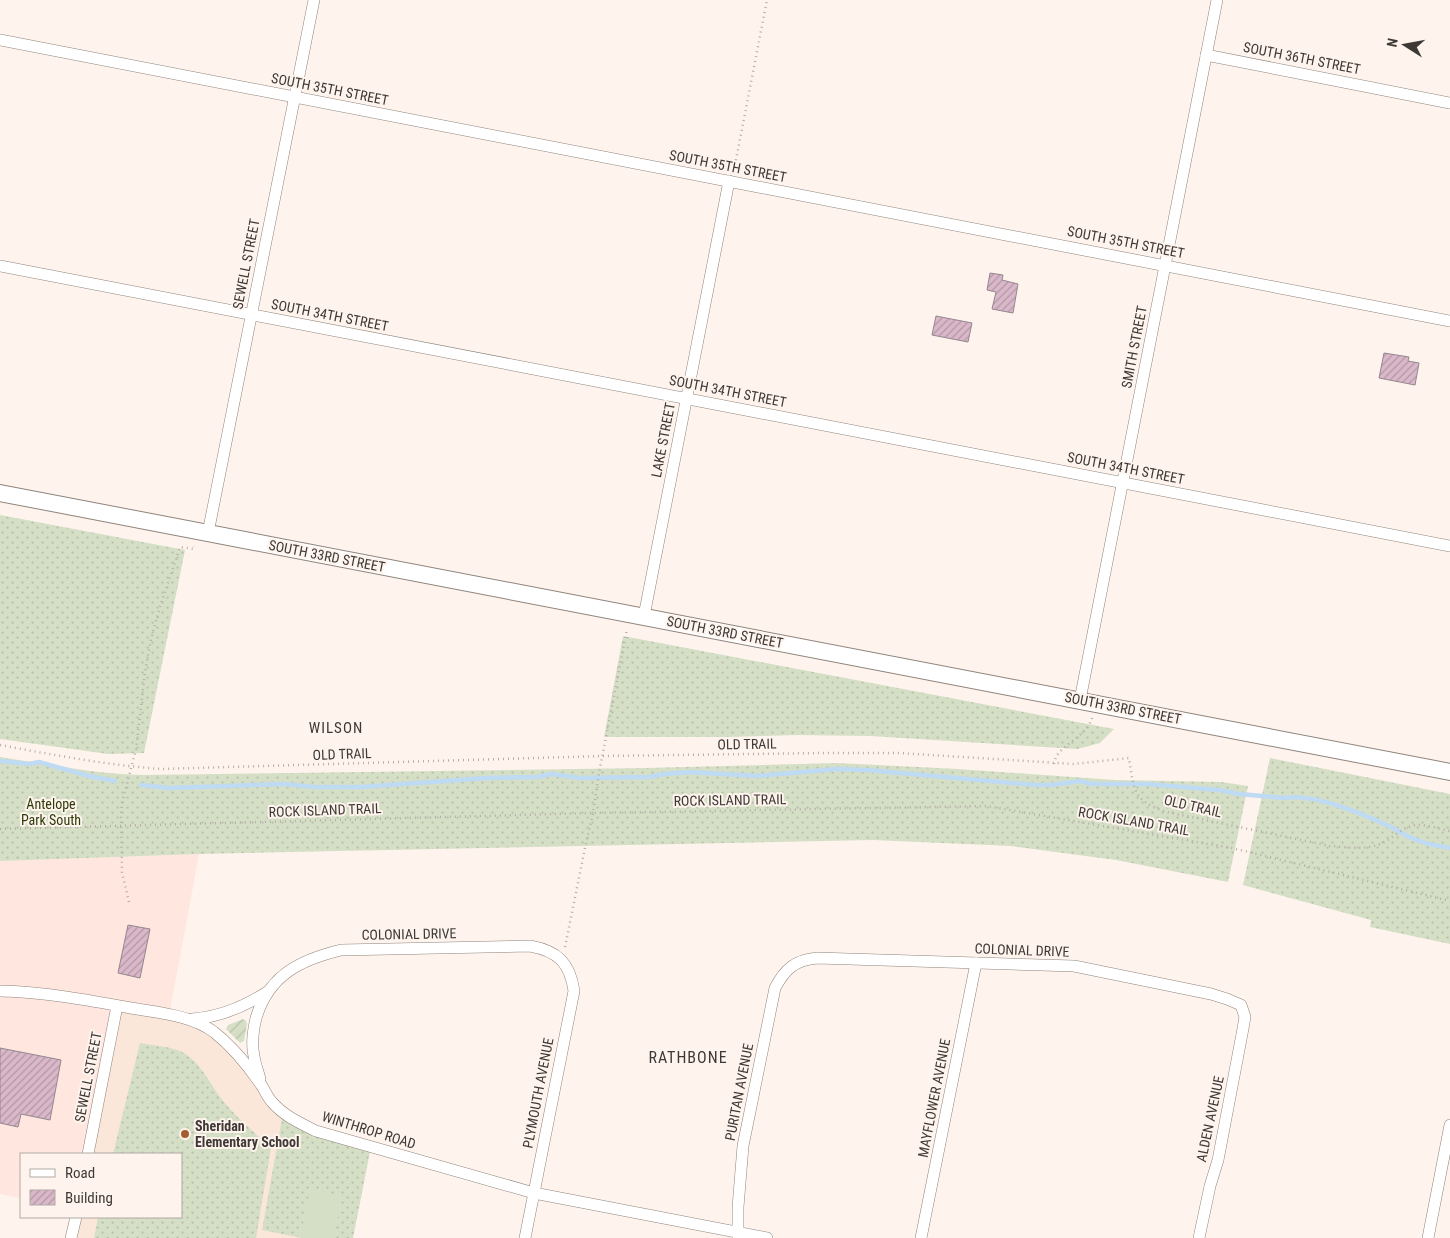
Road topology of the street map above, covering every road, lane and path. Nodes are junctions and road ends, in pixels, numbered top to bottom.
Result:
1 (314, 0) edge
2 (767, 0) edge
3 (1217, 0) edge
4 (0, 40) edge
5 (1206, 55) junction
6 (294, 97) junction
7 (1450, 102) edge
8 (730, 182) junction
9 (1165, 265) junction
10 (0, 266) edge
11 (252, 315) junction
12 (1450, 321) edge
13 (686, 399) junction
14 (1123, 483) junction
15 (0, 494) edge
16 (203, 532) junction
17 (1450, 546) edge
18 (637, 615) junction
19 (1088, 702) junction
20 (0, 745) edge
21 (603, 756) junction
22 (1054, 764) junction
23 (131, 767) junction
24 (1450, 772) edge
25 (593, 812) junction
26 (122, 826) junction
27 (0, 829) edge
28 (1450, 831) edge
29 (1450, 901) edge
30 (129, 902) dead end
31 (561, 959) junction
32 (798, 962) joint
33 (976, 963) junction
34 (0, 991) edge
35 (268, 991) junction
36 (1241, 1005) joint
37 (117, 1006) junction
38 (187, 1020) junction
39 (263, 1088) junction
40 (1450, 1125) edge
41 (88, 1153) edge
42 (534, 1194) junction
43 (76, 1218) edge
44 (738, 1235) edge
45 (71, 1238) edge
46 (525, 1238) edge
47 (767, 1238) edge
48 (921, 1238) edge
49 (1199, 1238) edge
50 (1428, 1238) edge

1 - 6 street, SEWELL STREET
2 - 8 path
3 - 5 street, SMITH STREET
4 - 6 street, SOUTH 35TH STREET
5 - 7 street, SOUTH 36TH STREET
5 - 9 street, SMITH STREET
6 - 8 street, SOUTH 35TH STREET
6 - 11 street, SEWELL STREET
8 - 9 street, SOUTH 35TH STREET
8 - 13 street, LAKE STREET
9 - 12 street, SOUTH 35TH STREET
9 - 14 street, SMITH STREET
10 - 11 street, SOUTH 34TH STREET
11 - 13 street, SOUTH 34TH STREET
11 - 16 street, SEWELL STREET
13 - 14 street, SOUTH 34TH STREET
13 - 18 street, LAKE STREET
14 - 17 street, SOUTH 34TH STREET
14 - 19 street, SMITH STREET
15 - 16 main road, SOUTH 33RD STREET
16 - 18 main road, SOUTH 33RD STREET
16 - 23 path
18 - 19 main road, SOUTH 33RD STREET
18 - 21 path
19 - 22 path
19 - 24 main road, SOUTH 33RD STREET
20 - 23 path, OLD TRAIL
21 - 22 path, OLD TRAIL
21 - 23 path, OLD TRAIL
21 - 25 path
22 - 28 path, OLD TRAIL
23 - 26 path
25 - 26 path, ROCK ISLAND TRAIL
25 - 29 path, ROCK ISLAND TRAIL
25 - 31 path
26 - 27 path, ROCK ISLAND TRAIL
26 - 30 path
31 - 35 street, COLONIAL DRIVE
31 - 42 street, PLYMOUTH AVENUE
32 - 33 street, COLONIAL DRIVE
32 - 44 street, PURITAN AVENUE
33 - 36 street, COLONIAL DRIVE
33 - 48 street, MAYFLOWER AVENUE
34 - 37 street, WINTHROP ROAD
35 - 38 street, COLONIAL DRIVE
35 - 39 street, COLONIAL DRIVE
36 - 49 street, ALDEN AVENUE
37 - 38 street, WINTHROP ROAD
37 - 41 street, SEWELL STREET
38 - 39 street, WINTHROP ROAD
39 - 42 street, WINTHROP ROAD
40 - 50 street
42 - 44 street, WINTHROP ROAD
42 - 46 street, PLYMOUTH AVENUE
43 - 45 street
44 - 47 street, WINTHROP ROAD

